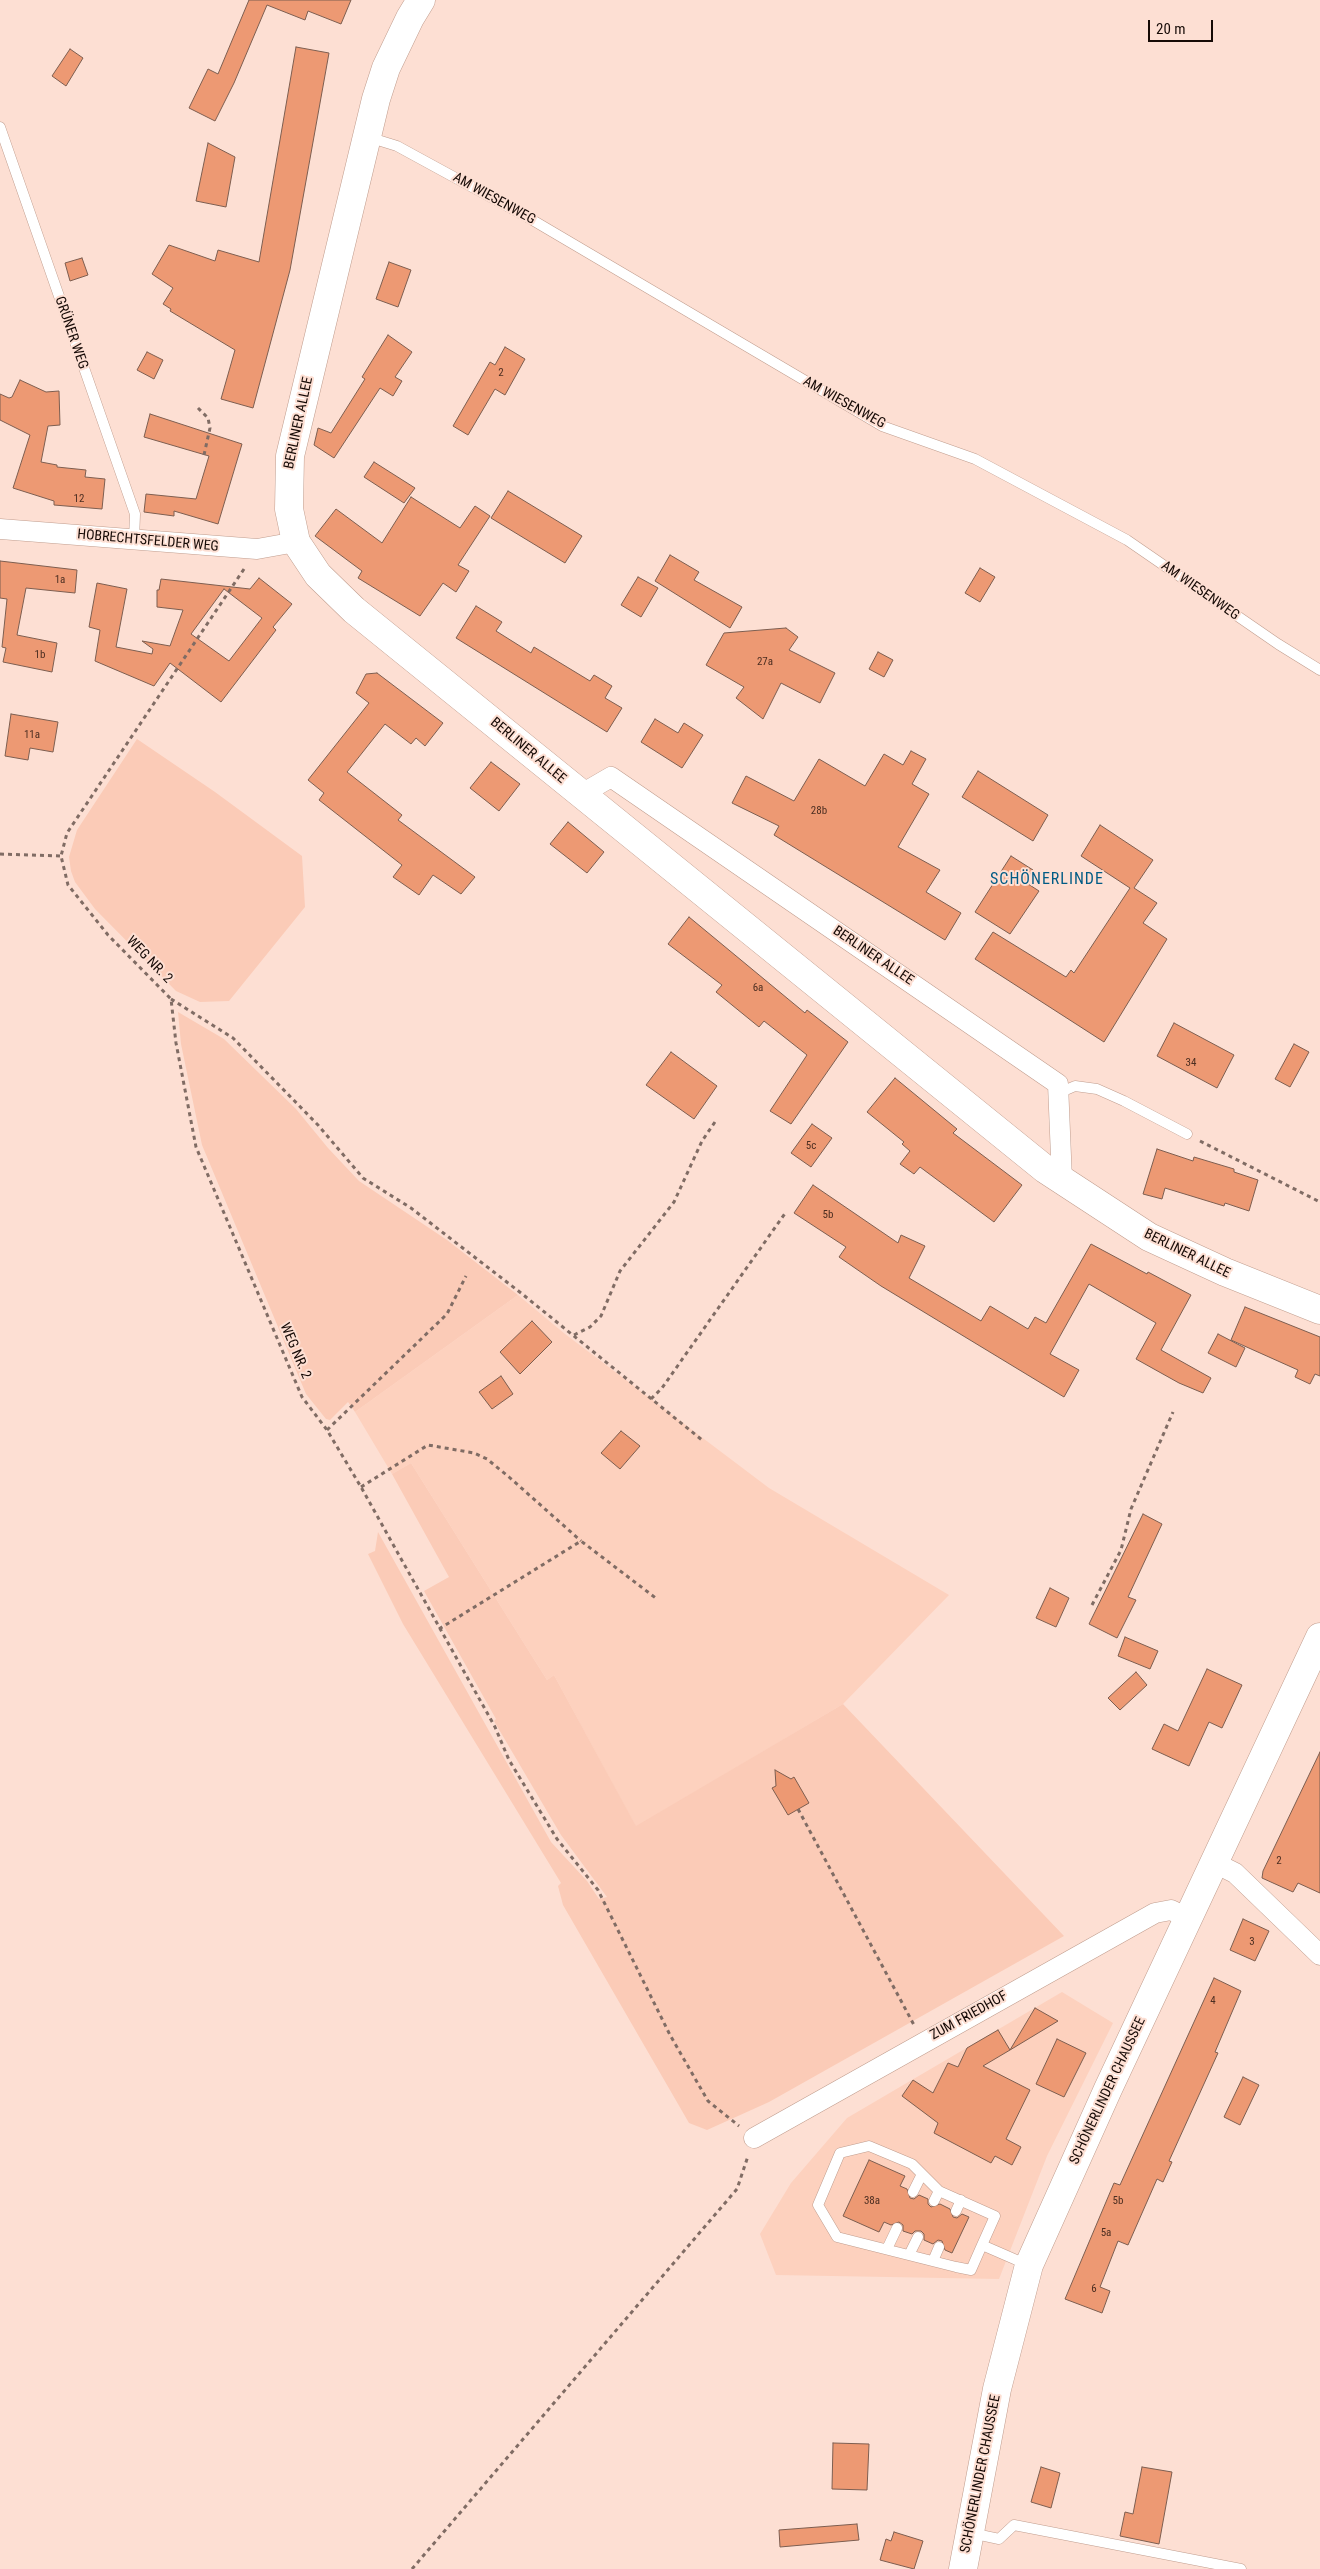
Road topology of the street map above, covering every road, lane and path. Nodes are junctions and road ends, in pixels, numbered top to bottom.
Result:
1 (421, 0) edge
2 (0, 127) edge
3 (366, 136) junction
4 (198, 408) dead end
5 (204, 455) dead end
6 (0, 529) edge
7 (134, 540) junction
8 (296, 542) junction
9 (257, 549) junction
10 (1320, 670) edge
11 (580, 795) junction
12 (0, 854) edge
13 (61, 856) junction
14 (171, 999) junction
15 (1059, 1093) junction
16 (716, 1119) dead end
17 (1187, 1134) joint
18 (1062, 1181) junction
19 (1320, 1202) edge
20 (786, 1212) dead end
21 (466, 1276) dead end
22 (1320, 1310) edge
23 (574, 1335) junction
24 (651, 1399) junction
25 (1173, 1412) dead end
26 (327, 1430) junction
27 (702, 1440) dead end
28 (361, 1487) junction
29 (581, 1541) junction
30 (657, 1599) dead end
31 (1092, 1605) dead end
32 (439, 1629) junction
33 (1320, 1637) edge
34 (798, 1810) dead end
35 (1215, 1864) junction
36 (1188, 1918) junction
37 (1320, 1955) edge
38 (923, 2042) junction
39 (754, 2138) junction
40 (922, 2174) junction
41 (939, 2191) junction
42 (913, 2192) dead end
43 (961, 2200) junction
44 (934, 2202) dead end
45 (956, 2211) dead end
46 (897, 2228) dead end
47 (918, 2237) dead end
48 (982, 2245) junction
49 (939, 2247) dead end
50 (887, 2249) junction
51 (909, 2255) junction
52 (933, 2261) junction
53 (1029, 2265) junction
54 (970, 2533) junction
55 (412, 2569) edge
56 (963, 2569) edge
57 (1241, 2569) edge

1 - 3 main road, BERLINER ALLEE
2 - 7 lane, GRÜNER WEG
3 - 8 main road, BERLINER ALLEE
3 - 10 lane, AM WIESENWEG
4 - 5 path
6 - 7 street, HOBRECHTSFELDER WEG
7 - 9 street, HOBRECHTSFELDER WEG
8 - 9 street, HOBRECHTSFELDER WEG
8 - 11 main road, BERLINER ALLEE
9 - 13 path, WEG NR. 2
11 - 15 street, BERLINER ALLEE
11 - 18 main road, BERLINER ALLEE
12 - 13 path
13 - 14 path, WEG NR. 2
14 - 23 path
14 - 26 path, WEG NR. 2
15 - 17 lane
15 - 18 street
16 - 23 path
17 - 19 path
18 - 22 main road, BERLINER ALLEE
20 - 24 path
21 - 26 path
23 - 24 path
24 - 27 path
25 - 31 path
26 - 28 path, WEG NR. 2
28 - 29 path
28 - 32 path, WEG NR. 2
29 - 30 path
29 - 32 path
32 - 39 path, WEG NR. 2
33 - 35 main road, SCHÖNERLINDER CHAUSSEE
34 - 38 path
35 - 36 main road, SCHÖNERLINDER CHAUSSEE
35 - 37 street
36 - 38 street, ZUM FRIEDHOF
36 - 53 main road, SCHÖNERLINDER CHAUSSEE
38 - 39 street, ZUM FRIEDHOF
39 - 55 path
40 - 41 lane
40 - 42 lane
40 - 50 lane
41 - 43 lane
41 - 44 lane
43 - 45 lane
43 - 48 lane
46 - 50 lane
47 - 51 lane
48 - 52 lane
48 - 53 lane
49 - 52 lane
50 - 51 lane
51 - 52 lane
53 - 54 main road, SCHÖNERLINDER CHAUSSEE
54 - 56 main road, SCHÖNERLINDER CHAUSSEE
54 - 57 lane

